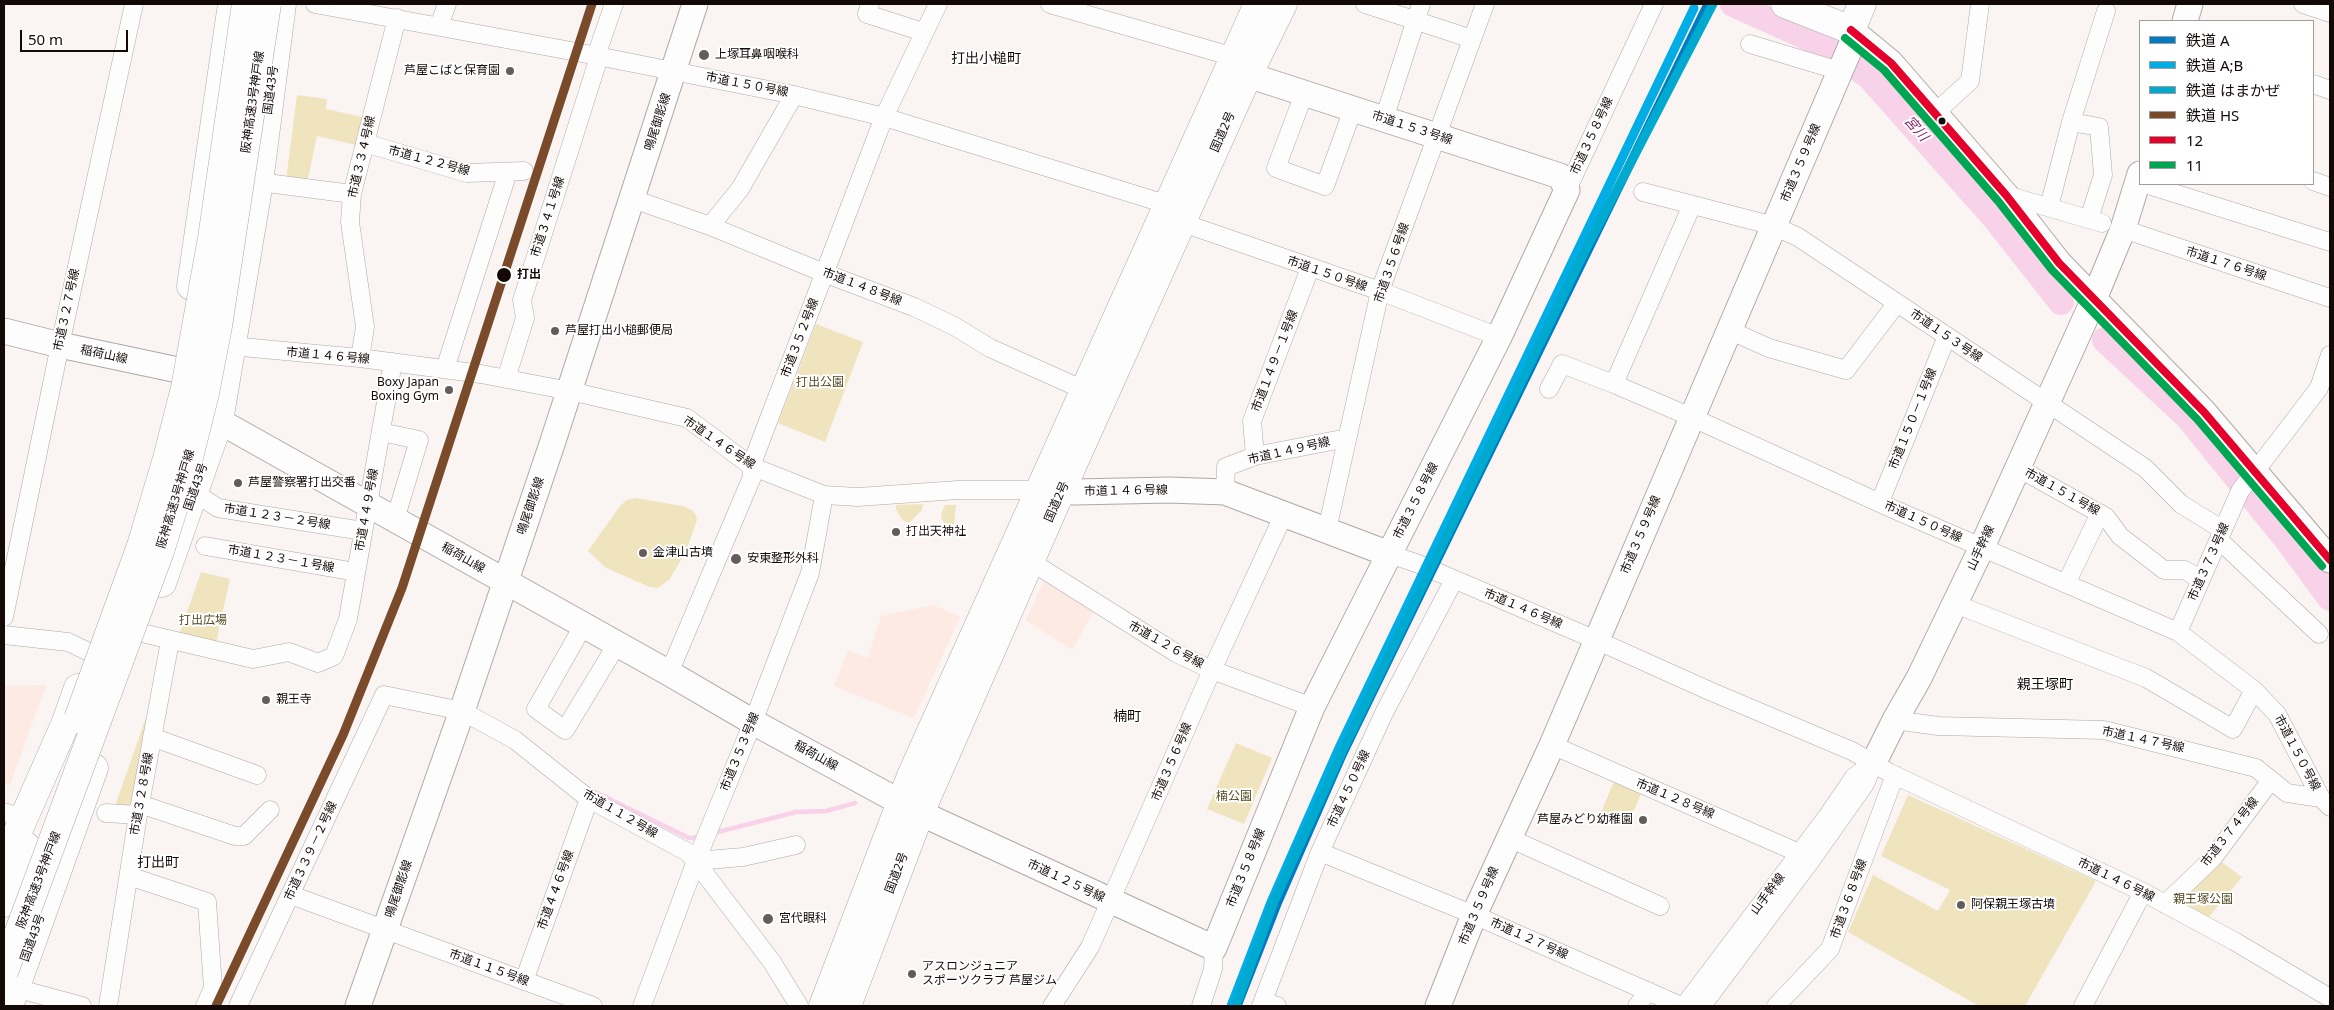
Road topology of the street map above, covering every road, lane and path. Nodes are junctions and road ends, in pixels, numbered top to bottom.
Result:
1 (134, 4) edge
2 (232, 4) edge
3 (246, 4) edge
4 (267, 4) edge
5 (282, 4) edge
6 (315, 4) edge
7 (447, 4) edge
8 (614, 4) edge
9 (695, 4) edge
10 (870, 4) edge
11 (938, 4) edge
12 (1050, 4) edge
13 (1258, 4) edge
14 (1283, 4) edge
15 (1365, 4) edge
16 (1421, 4) edge
17 (1484, 4) edge
18 (1654, 4) edge
19 (1785, 4) edge
20 (1862, 4) edge
21 (1980, 4) edge
22 (2190, 4) edge
23 (2303, 4) edge
24 (2106, 11) dead end
25 (2330, 13) edge
26 (397, 18) junction
27 (2185, 20) edge
28 (1415, 21) junction
29 (440, 26) junction
30 (923, 32) junction
31 (1472, 39) junction
32 (1750, 44) dead end
33 (1848, 50) junction
34 (598, 56) junction
35 (1241, 66) junction
36 (674, 71) junction
37 (2314, 84) edge
38 (2330, 90) edge
39 (794, 94) junction
40 (1304, 94) junction
41 (1354, 109) junction
42 (1935, 113) junction
43 (884, 117) junction
44 (1384, 119) junction
45 (2071, 122) junction
46 (1437, 136) junction
47 (365, 143) junction
48 (2314, 180) edge
49 (259, 182) junction
50 (2139, 182) edge
51 (2156, 185) edge
52 (2330, 186) edge
53 (1567, 190) junction
54 (1644, 192) dead end
55 (352, 194) junction
56 (2006, 195) junction
57 (633, 199) junction
58 (1692, 205) junction
59 (2049, 207) junction
60 (1176, 214) junction
61 (2105, 224) junction
62 (710, 226) junction
63 (1774, 226) junction
64 (2330, 242) edge
65 (1310, 268) junction
66 (824, 273) junction
67 (1380, 292) junction
68 (2330, 298) edge
69 (1897, 303) junction
70 (2087, 314) junction
71 (1729, 330) junction
72 (4, 331) edge
73 (1947, 336) junction
74 (1499, 337) junction
75 (60, 345) junction
76 (231, 346) junction
77 (2330, 355) edge
78 (360, 358) junction
79 (393, 362) junction
80 (445, 369) junction
81 (178, 370) junction
82 (506, 378) junction
83 (1614, 384) junction
84 (1549, 389) dead end
85 (1084, 390) junction
86 (570, 391) junction
87 (2324, 392) edge
88 (2046, 404) junction
89 (1692, 417) junction
90 (219, 421) junction
91 (381, 432) junction
92 (1347, 438) junction
93 (1255, 456) junction
94 (751, 466) junction
95 (2018, 468) junction
96 (2247, 482) junction
97 (1050, 491) junction
98 (1225, 492) junction
99 (194, 493) junction
100 (824, 494) junction
101 (1880, 502) junction
102 (368, 505) junction
103 (2100, 513) junction
104 (1284, 514) junction
105 (395, 520) junction
106 (1327, 530) junction
107 (363, 531) junction
108 (2221, 535) junction
109 (205, 546) dead end
110 (1982, 547) junction
111 (1389, 554) junction
112 (2330, 560) edge
113 (1030, 561) junction
114 (356, 572) junction
115 (1454, 580) junction
116 (2201, 580) junction
117 (505, 582) junction
118 (2066, 584) junction
119 (1955, 604) junction
120 (4, 617) edge
121 (583, 626) junction
122 (2178, 632) junction
123 (142, 633) junction
124 (2319, 634) dead end
125 (4, 636) edge
126 (170, 640) junction
127 (1596, 640) junction
128 (617, 644) junction
129 (91, 653) junction
130 (1212, 670) junction
131 (669, 673) junction
132 (2254, 690) junction
133 (384, 695) joint
134 (1312, 707) junction
135 (462, 711) junction
136 (1895, 720) junction
137 (753, 722) junction
138 (152, 737) junction
139 (1552, 745) junction
140 (1884, 768) junction
141 (257, 775) dead end
142 (2271, 780) junction
143 (589, 799) junction
144 (2326, 803) edge
145 (910, 808) junction
146 (139, 810) junction
147 (270, 810) dead end
148 (106, 813) dead end
149 (13, 815) edge
150 (1509, 838) junction
151 (796, 845) dead end
152 (1320, 852) junction
153 (1799, 853) junction
154 (696, 861) junction
155 (4, 863) edge
156 (128, 876) junction
157 (2143, 892) junction
158 (291, 895) junction
159 (1111, 902) junction
160 (4, 903) edge
161 (2165, 904) junction
162 (1660, 906) dead end
163 (1474, 915) junction
164 (384, 930) junction
165 (1214, 948) junction
166 (524, 981) junction
167 (9, 989) edge
168 (1648, 991) junction
169 (2330, 998) edge
170 (1267, 1005) edge
171 (82, 1006) edge
172 (108, 1006) edge
173 (205, 1006) edge
174 (238, 1006) edge
175 (358, 1006) edge
176 (593, 1006) edge
177 (642, 1006) edge
178 (799, 1006) edge
179 (823, 1006) edge
180 (847, 1006) edge
181 (1052, 1006) edge
182 (1201, 1006) edge
183 (1438, 1006) edge
184 (1638, 1006) edge
185 (1682, 1006) edge
186 (1702, 1006) edge
187 (1776, 1006) edge
188 (2083, 1006) edge

1 - 75 street, 市道３２７号線
2 - 81 main road
3 - 160 main road, 阪神高速3号神戸線, bridge
4 - 167 main road, 阪神高速3号神戸線, bridge
5 - 49 main road, 国道43号
6 - 26 street, 市道１５０号線
7 - 29 street
8 - 34 street, 市道３４１号線
9 - 36 street, 鳴尾御影線
10 - 30 street
11 - 30 street, 市道３５２号線
12 - 35 street, 市道１５３号線
13 - 35 main road, 国道2号
14 - 35 main road, 国道2号
15 - 28 street
16 - 28 street
17 - 31 street, 市道３５６号線
18 - 53 street, 市道３５８号線
19 - 33 main road
20 - 33 main road
21 - 42 street
22 - 27 street
23 - 25 street
24 - 45 street
26 - 29 street, 市道１５０号線
26 - 47 street, 市道３３４号線
28 - 31 street
28 - 44 street
29 - 34 street, 市道１５０号線
30 - 43 street, 市道３５２号線
31 - 46 street, 市道３５６号線
32 - 33 street
33 - 42 street
33 - 63 street, 市道３５９号線
34 - 36 street, 市道１５０号線
34 - 82 street, 市道３４１号線
35 - 40 street, 市道１５３号線
35 - 60 main road, 国道2号
36 - 39 street, 市道１５０号線
36 - 57 street, 鳴尾御影線
37 - 38 street
39 - 43 street, 市道１５０号線
39 - 62 street
40 - 41 street, 市道１５３号線
40 - 41 street
41 - 44 street, 市道１５３号線
42 - 56 street
43 - 60 street, 市道１５０号線
43 - 66 street, 市道３５２号線
44 - 46 street, 市道１５３号線
45 - 59 street
45 - 61 street
46 - 53 street, 市道１５３号線
46 - 67 street, 市道３５６号線
47 - 55 street, 市道３３４号線
47 - 80 street, 市道１２２号線
48 - 52 street
49 - 55 street
49 - 76 main road, 国道43号
50 - 61 street, 山手幹線
51 - 64 street
53 - 74 street, 市道３５８号線
54 - 58 street, 市道１５３号線
55 - 78 street, 市道３３４号線
56 - 59 street, 市道１７６号線
56 - 70 street
57 - 62 street, 市道１４８号線
57 - 86 street, 鳴尾御影線
58 - 63 street, 市道１５３号線
58 - 83 street
59 - 61 street, 市道１７６号線
60 - 65 street, 市道１５０号線
60 - 85 main road, 国道2号
60 - 97 main road, 国道2号
61 - 68 street, 市道１７６号線
61 - 70 street, 山手幹線
62 - 66 street, 市道１４８号線
63 - 69 street, 市道１５３号線
63 - 71 street, 市道３５９号線
65 - 67 street, 市道１５０号線
65 - 93 street, 市道１４９－１号線
66 - 85 street, 市道１４８号線
66 - 94 street, 市道３５２号線
67 - 74 street, 市道１５０号線
67 - 92 street, 市道３５６号線
69 - 71 street
69 - 73 street, 市道１５３号線
70 - 88 street, 山手幹線
70 - 96 street
71 - 89 street, 市道３５９号線
72 - 75 street, 稲荷山線
73 - 88 street, 市道１５３号線
73 - 101 street, 市道１５０－１号線
74 - 111 street, 市道３５８号線
75 - 81 street, 稲荷山線
75 - 120 street, 市道３２７号線
76 - 78 street, 市道１４６号線
76 - 90 main road, 国道43号
77 - 87 street, 市道３７３号線
78 - 79 street, 市道１４６号線
79 - 80 street, 市道１４６号線
79 - 91 street, 市道４４９号線
80 - 82 street, 市道１４６号線
81 - 90 street, 稲荷山線
81 - 129 main road
82 - 86 street, 市道１４６号線
83 - 84 street, 市道１５０号線
83 - 89 street, 市道１５０号線
85 - 97 main road, 国道2号
86 - 94 street, 市道１４６号線
86 - 117 street, 鳴尾御影線
87 - 96 street, 市道３７３号線
88 - 95 street, 山手幹線
88 - 108 street, 市道１５３号線
89 - 101 street, 市道１５０号線
89 - 127 street, 市道３５９号線
90 - 99 main road, 国道43号
90 - 102 street, 稲荷山線
91 - 102 street, 市道４４９号線
91 - 105 street
92 - 93 street, 市道１４９号線
92 - 106 street, 市道３５６号線
93 - 98 street, 市道１４９号線
94 - 100 street, 市道１４６号線
94 - 131 street, 市道３５２号線
95 - 103 street, 市道１５１号線
95 - 110 street, 山手幹線
96 - 108 street, 市道３７３号線
96 - 112 street
97 - 98 street, 市道１４６号線
97 - 100 street, 市道１４６号線
97 - 113 main road, 国道2号
97 - 145 main road, 国道2号
98 - 104 street, 市道１４６号線
99 - 107 street, 市道１２３－２号線
99 - 123 main road, 国道43号
100 - 137 street, 市道３５３号線
101 - 110 street, 市道１５０号線
102 - 105 street, 稲荷山線
102 - 107 street, 市道４４９号線
103 - 116 street, 市道１５１号線
103 - 118 street
104 - 106 street, 市道１４６号線
104 - 130 street, 市道３５６号線
105 - 117 street, 稲荷山線
106 - 111 street, 市道１４６号線
107 - 114 street, 市道４４９号線
108 - 116 street, 市道３７３号線
108 - 124 street, 市道１５３号線
109 - 114 street, 市道１２３－１号線
110 - 118 street, 市道１５０号線
110 - 119 street, 山手幹線
111 - 115 street, 市道１４６号線
111 - 134 street, 市道３５８号線
113 - 130 street, 市道１２６号線
113 - 145 main road, 国道2号
114 - 126 street, 市道４４９号線
115 - 127 street, 市道１４６号線
115 - 152 street, 市道４５０号線
116 - 122 street, 市道３７３号線
117 - 121 street, 稲荷山線
117 - 135 street, 鳴尾御影線
118 - 122 street, 市道１５０号線
119 - 132 street
119 - 136 street, 山手幹線
121 - 128 street, 稲荷山線
121 - 128 street
122 - 132 street, 市道１５０号線
123 - 126 street
123 - 167 main road, 国道43号
125 - 129 street
126 - 138 street, 市道３２８号線
127 - 139 street, 市道３５９号線
127 - 140 street, 市道１４６号線
128 - 131 street, 稲荷山線
129 - 149 main road
130 - 134 street, 市道１２６号線
130 - 159 street, 市道３５６号線
131 - 137 street, 稲荷山線
132 - 144 street, 市道１５０号線
133 - 135 street, 市道１１２号線
133 - 158 street, 市道３３９－２号線
134 - 165 street, 市道３５８号線
135 - 143 street, 市道１１２号線
135 - 164 street, 鳴尾御影線
136 - 140 street, 山手幹線
136 - 142 street, 市道１４７号線
137 - 145 street, 稲荷山線
137 - 154 street, 市道３５３号線
138 - 141 street
138 - 146 street, 市道３２８号線
139 - 150 street, 市道３５９号線
139 - 153 street, 市道１２８号線
140 - 153 street, 山手幹線
140 - 157 street, 市道１４６号線
140 - 186 street, 山手幹線
140 - 187 street, 市道３６８号線
142 - 144 street, 市道１４７号線
142 - 161 street, 市道３７４号線
143 - 154 street, 市道１１２号線
143 - 166 street, 市道４４６号線
145 - 159 street, 市道１２５号線
145 - 179 main road, 国道2号
145 - 180 main road, 国道2号
146 - 147 street
146 - 148 street
146 - 156 street, 市道３２８号線
149 - 155 main road
150 - 162 street
150 - 163 street, 市道３５９号線
151 - 154 street
152 - 163 street, 市道１２７号線
152 - 170 street, 市道４５０号線
153 - 185 street, 山手幹線
154 - 177 street, 市道３５３号線
154 - 178 street, 市道１１２号線
156 - 172 street, 市道３２８号線
156 - 173 street
157 - 161 street, 市道１４６号線
157 - 188 street
158 - 164 street, 市道１１５号線
158 - 174 street, 市道３３９－２号線
159 - 165 street, 市道１２５号線
159 - 181 street, 市道３５６号線
161 - 169 street, 市道１４６号線
163 - 168 street, 市道１２７号線
163 - 183 street, 市道３５９号線
164 - 166 street, 市道１１５号線
164 - 175 street, 鳴尾御影線
165 - 182 street, 市道３５８号線
166 - 176 street, 市道１１５号線
167 - 171 street
168 - 184 street
168 - 185 street, 市道１２７号線

